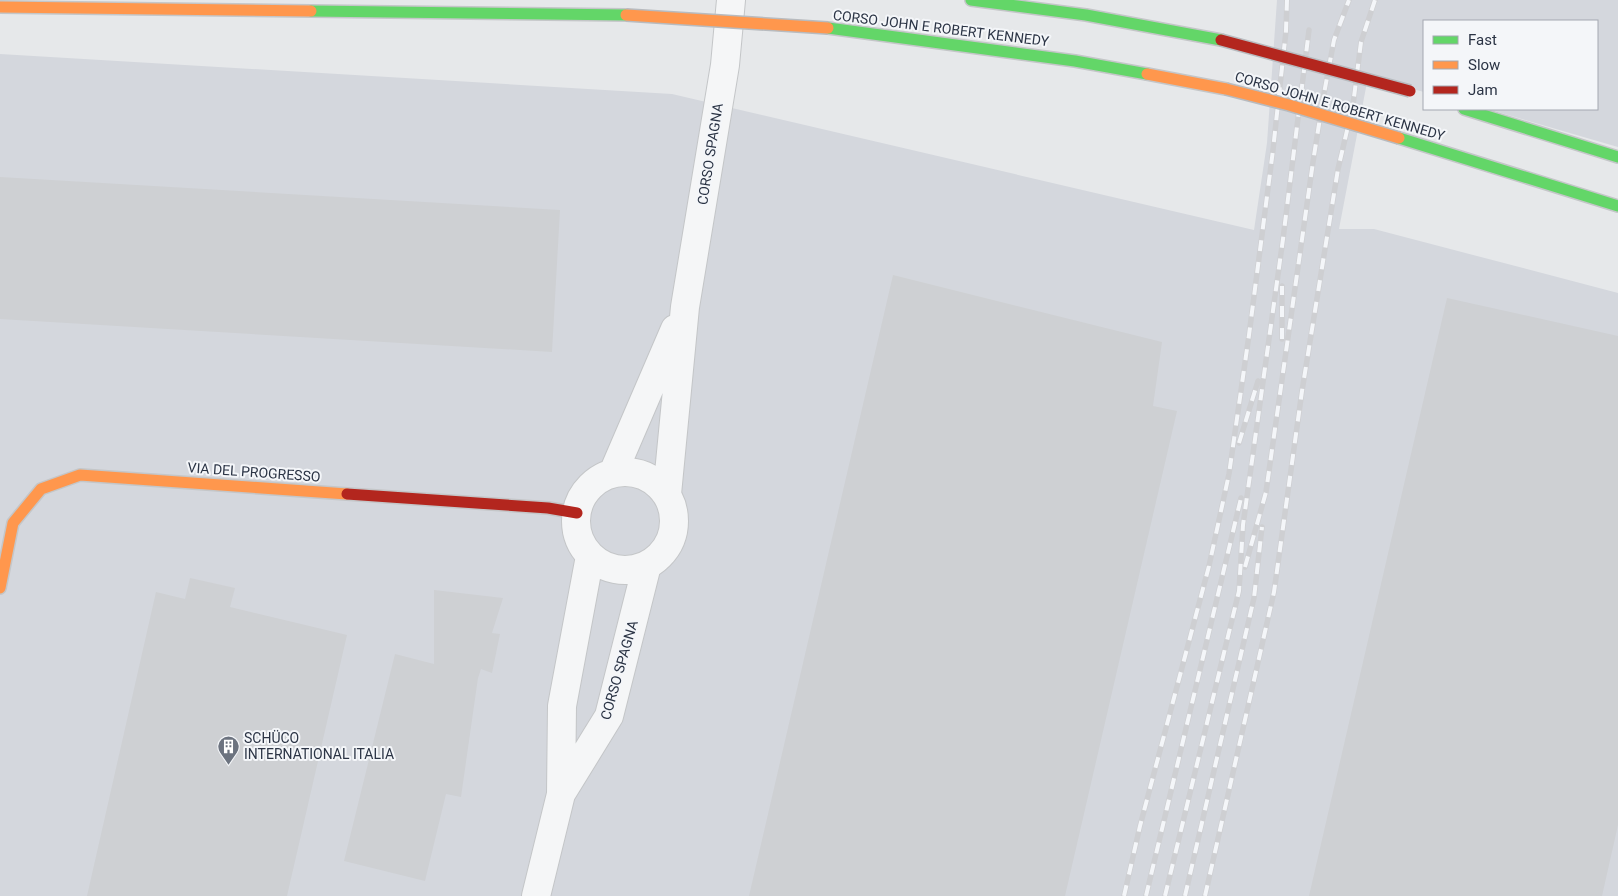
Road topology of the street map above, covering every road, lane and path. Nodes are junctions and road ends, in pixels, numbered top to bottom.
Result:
1 (731, 0) edge
2 (971, 0) edge
3 (0, 7) edge
4 (1423, 96) edge
5 (1467, 110) edge
6 (1618, 158) edge
7 (1618, 206) edge
8 (685, 307) junction
9 (613, 473) junction
10 (667, 494) junction
11 (577, 513) junction
12 (590, 556) junction
13 (647, 566) junction
14 (0, 588) edge
15 (561, 794) junction
16 (536, 896) edge

1 - 8 street, CORSO SPAGNA
2 - 4 main road, bridge
3 - 7 main road, CORSO JOHN E ROBERT KENNEDY, bridge
5 - 6 main road
8 - 9 street, CORSO SPAGNA
8 - 10 street, CORSO SPAGNA
9 - 10 street
9 - 11 street
10 - 13 street, CORSO SPAGNA
11 - 12 street
11 - 14 main road, VIA DEL PROGRESSO
12 - 13 street
12 - 15 street, CORSO SPAGNA
13 - 15 street, CORSO SPAGNA
15 - 16 street, CORSO SPAGNA

